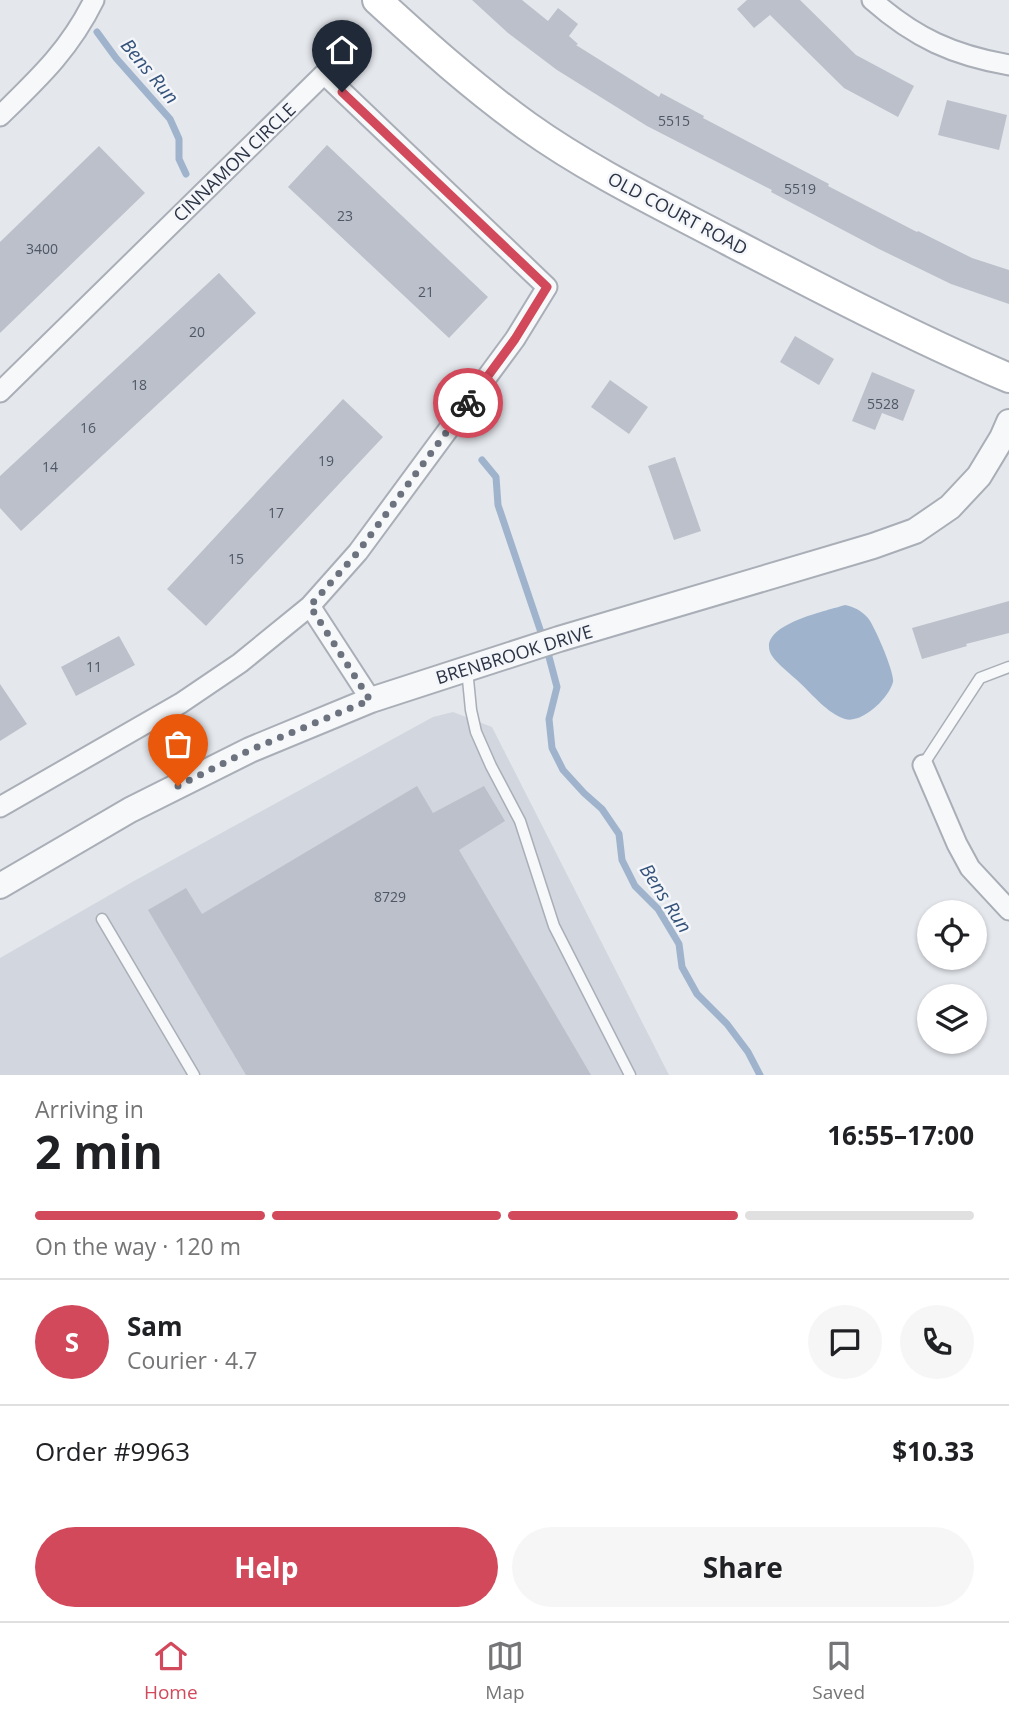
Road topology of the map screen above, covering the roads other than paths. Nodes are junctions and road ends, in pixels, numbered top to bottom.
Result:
1 (94, 0) edge
2 (377, 0) edge
3 (872, 0) edge
4 (1009, 65) edge
5 (0, 116) edge
6 (1009, 378) edge
7 (0, 392) edge
8 (1009, 422) edge
9 (310, 606) junction
10 (1009, 667) edge
11 (467, 668) junction
12 (370, 700) junction
13 (923, 765) joint
14 (0, 807) edge
15 (0, 886) edge
16 (1009, 910) edge
17 (102, 919) dead end
18 (194, 1075) edge
19 (630, 1075) edge

1 - 5 street
2 - 6 main road, OLD COURT ROAD
3 - 4 street
7 - 9 street, CINNAMON CIRCLE
8 - 11 street, BRENBROOK DRIVE
9 - 12 street
9 - 14 street, CINNAMON CIRCLE
10 - 13 lane
11 - 12 street, BRENBROOK DRIVE
11 - 19 lane
12 - 15 street, BRENBROOK DRIVE
13 - 16 street
17 - 18 lane

